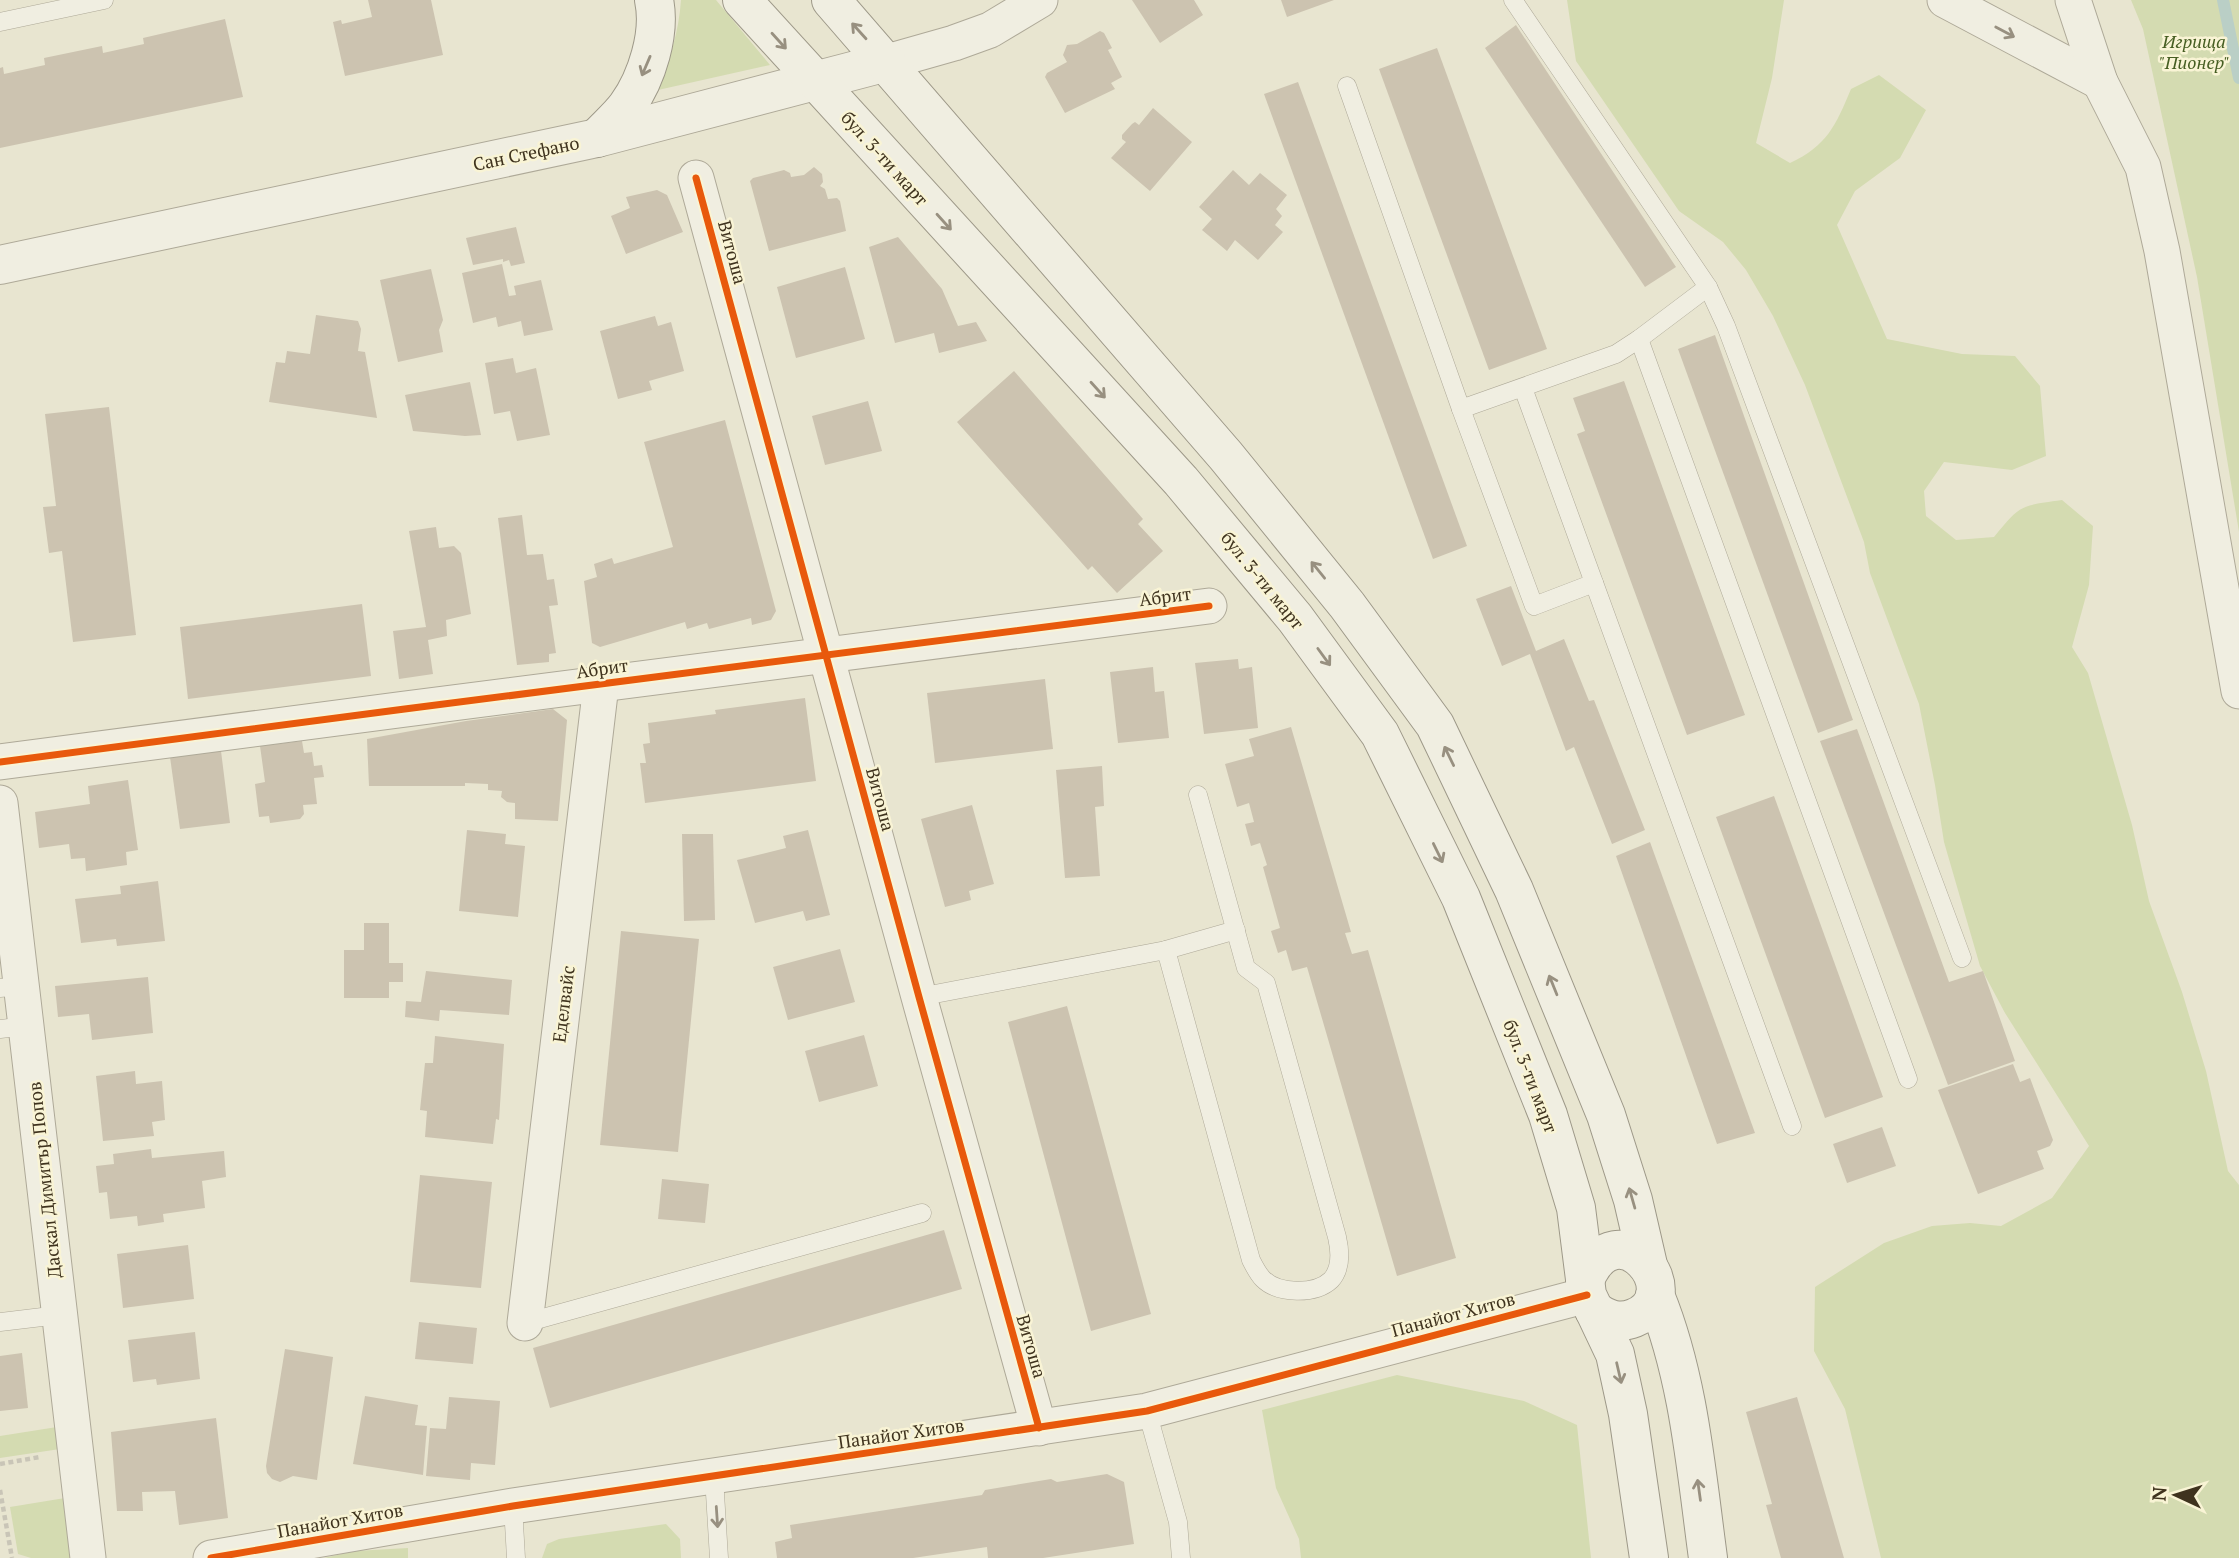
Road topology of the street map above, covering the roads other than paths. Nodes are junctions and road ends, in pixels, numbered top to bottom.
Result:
1 (104, 0) edge
2 (654, 0) edge
3 (742, 0) edge
4 (831, 0) edge
5 (1040, 0) edge
6 (1513, 0) edge
7 (1945, 0) edge
8 (2073, 0) edge
9 (0, 22) edge
10 (887, 62) junction
11 (815, 82) junction
12 (2100, 82) junction
13 (1348, 86) dead end
14 (597, 138) junction
15 (696, 178) dead end
16 (0, 265) edge
17 (1708, 287) junction
18 (1639, 340) junction
19 (1523, 388) junction
20 (1461, 409) junction
21 (1594, 583) junction
22 (1209, 606) dead end
23 (824, 653) junction
24 (601, 685) junction
25 (2239, 691) edge
26 (0, 762) edge
27 (1198, 795) dead end
28 (0, 803) edge
29 (1236, 930) junction
30 (1166, 950) junction
31 (1962, 958) dead end
32 (11, 987) edge
33 (919, 997) junction
34 (13, 1028) edge
35 (1908, 1079) dead end
36 (1792, 1126) dead end
37 (922, 1213) dead end
38 (1652, 1280) junction
39 (1589, 1295) junction
40 (59, 1315) junction
41 (0, 1322) edge
42 (525, 1323) joint
43 (1147, 1411) junction
44 (1039, 1428) junction
45 (714, 1477) junction
46 (513, 1507) junction
47 (88, 1558) edge
48 (211, 1558) edge
49 (516, 1558) edge
50 (719, 1558) edge
51 (1181, 1558) edge
52 (1649, 1558) edge
53 (1708, 1558) edge

1 - 9 lane
2 -> 14 main road
3 -> 11 main road, бул. 3-ти март
10 -> 4 main road
5 - 10 street, Сан Стефано
6 - 17 lane
7 -> 12 street
8 - 12 street
10 - 11 main road, Сан Стефано
38 -> 10 main road
11 - 14 main road, Сан Стефано
11 -> 39 main road, бул. 3-ти март
12 - 25 street
13 - 20 lane
14 - 16 main road, Сан Стефано
15 - 23 street, Витоша
17 - 18 lane
17 - 31 lane
18 - 19 lane
18 - 35 lane
19 - 20 lane
19 - 21 lane
20 - 21 lane
21 - 36 lane
22 - 23 street, Абрит
23 - 24 street, Абрит
23 - 33 street, Витоша
24 - 26 street, Абрит
24 - 42 street, Еделвайс
27 - 29 lane
28 - 32 street, Даскал Димитър Попов
29 - 30 lane
29 - 30 lane
30 - 33 lane
32 - 34 street, Даскал Димитър Попов
33 - 44 street, Витоша
34 - 40 street, Даскал Димитър Попов
37 - 42 lane
38 - 39 main road
38 - 39 main road
53 -> 38 main road
39 - 43 street, Панайот Хитов
39 -> 52 main road, бул. 3-ти март
40 - 41 lane
40 - 47 street, Даскал Димитър Попов
43 - 44 street, Панайот Хитов
43 - 51 lane
44 - 45 street, Панайот Хитов
45 - 46 street, Панайот Хитов
45 -> 50 lane
46 - 48 street, Панайот Хитов
46 - 49 lane

